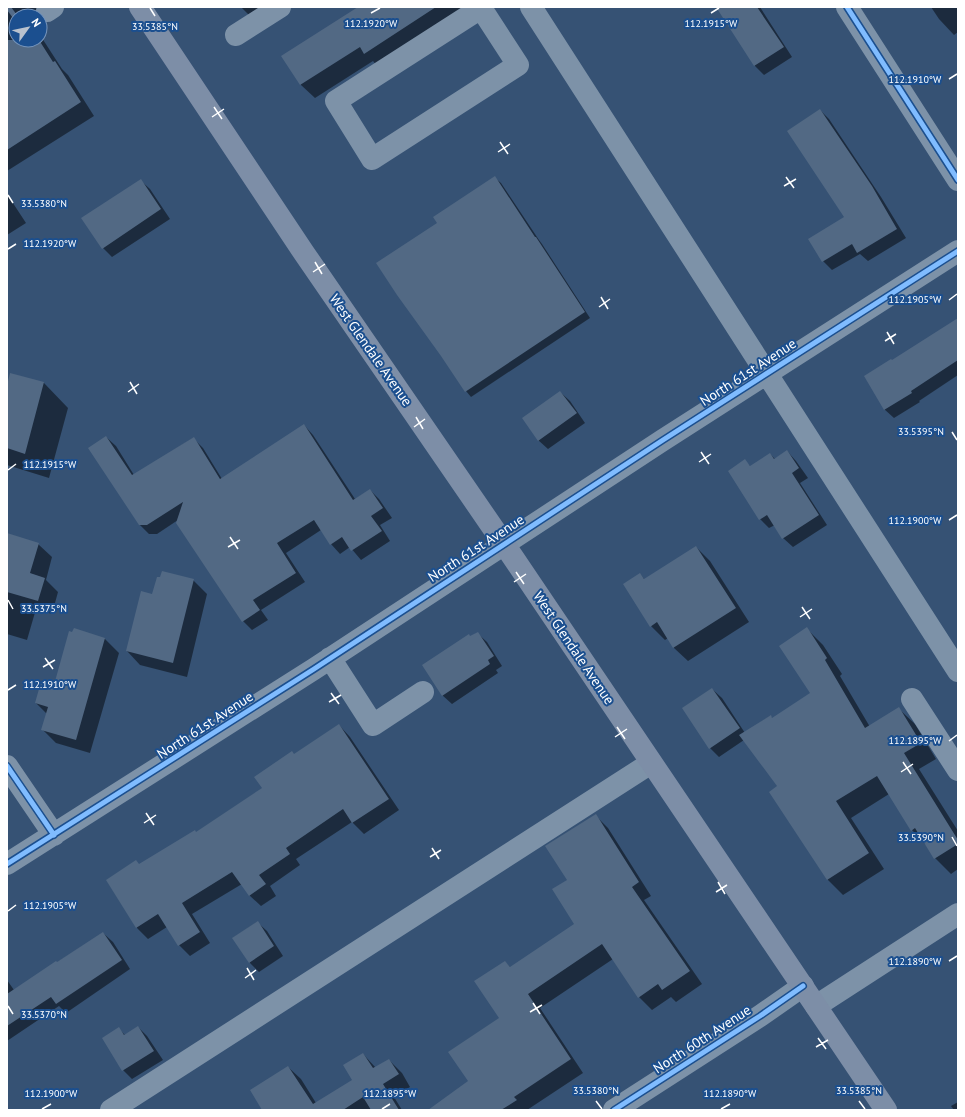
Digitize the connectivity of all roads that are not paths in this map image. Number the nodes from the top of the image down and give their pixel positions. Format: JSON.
{"nodes":[{"id":1,"x":140,"y":7,"type":"edge"},
{"id":2,"x":280,"y":7,"type":"edge"},
{"id":3,"x":531,"y":7,"type":"edge"},
{"id":4,"x":847,"y":7,"type":"edge"},
{"id":5,"x":481,"y":8,"type":"joint"},
{"id":6,"x":236,"y":35,"type":"dead end"},
{"id":7,"x":958,"y":180,"type":"edge"},
{"id":8,"x":958,"y":251,"type":"edge"},
{"id":9,"x":767,"y":374,"type":"junction"},
{"id":10,"x":504,"y":544,"type":"junction"},
{"id":11,"x":330,"y":658,"type":"junction"},
{"id":12,"x":958,"y":672,"type":"edge"},
{"id":13,"x":423,"y":692,"type":"dead end"},
{"id":14,"x":912,"y":699,"type":"dead end"},
{"id":15,"x":651,"y":763,"type":"junction"},
{"id":16,"x":7,"y":766,"type":"edge"},
{"id":17,"x":958,"y":770,"type":"edge"},
{"id":18,"x":54,"y":835,"type":"junction"},
{"id":19,"x":7,"y":864,"type":"edge"},
{"id":20,"x":958,"y":914,"type":"edge"},
{"id":21,"x":803,"y":986,"type":"junction"},
{"id":22,"x":816,"y":1006,"type":"junction"},
{"id":23,"x":111,"y":1110,"type":"edge"},
{"id":24,"x":614,"y":1110,"type":"edge"},
{"id":25,"x":886,"y":1110,"type":"edge"}],
"edges":[{"from":1,"to":10,"type":"main road","name":"West Glendale Avenue"},
{"from":2,"to":6,"type":"street"},
{"from":3,"to":9,"type":"street"},
{"from":4,"to":7,"type":"street"},
{"from":5,"to":5,"type":"street"},
{"from":8,"to":9,"type":"street","name":"North 61st Avenue"},
{"from":9,"to":10,"type":"street","name":"North 61st Avenue"},
{"from":9,"to":12,"type":"street"},
{"from":10,"to":11,"type":"street","name":"North 61st Avenue"},
{"from":10,"to":15,"type":"main road","name":"West Glendale Avenue"},
{"from":11,"to":13,"type":"street"},
{"from":11,"to":18,"type":"street","name":"North 61st Avenue"},
{"from":14,"to":17,"type":"street"},
{"from":15,"to":21,"type":"main road","name":"West Glendale Avenue"},
{"from":15,"to":23,"type":"street"},
{"from":16,"to":18,"type":"street"},
{"from":18,"to":19,"type":"street","name":"North 61st Avenue"},
{"from":20,"to":22,"type":"street"},
{"from":21,"to":22,"type":"main road","name":"West Glendale Avenue"},
{"from":21,"to":24,"type":"street","name":"North 60th Avenue"},
{"from":22,"to":25,"type":"main road","name":"West Glendale Avenue"}]}
